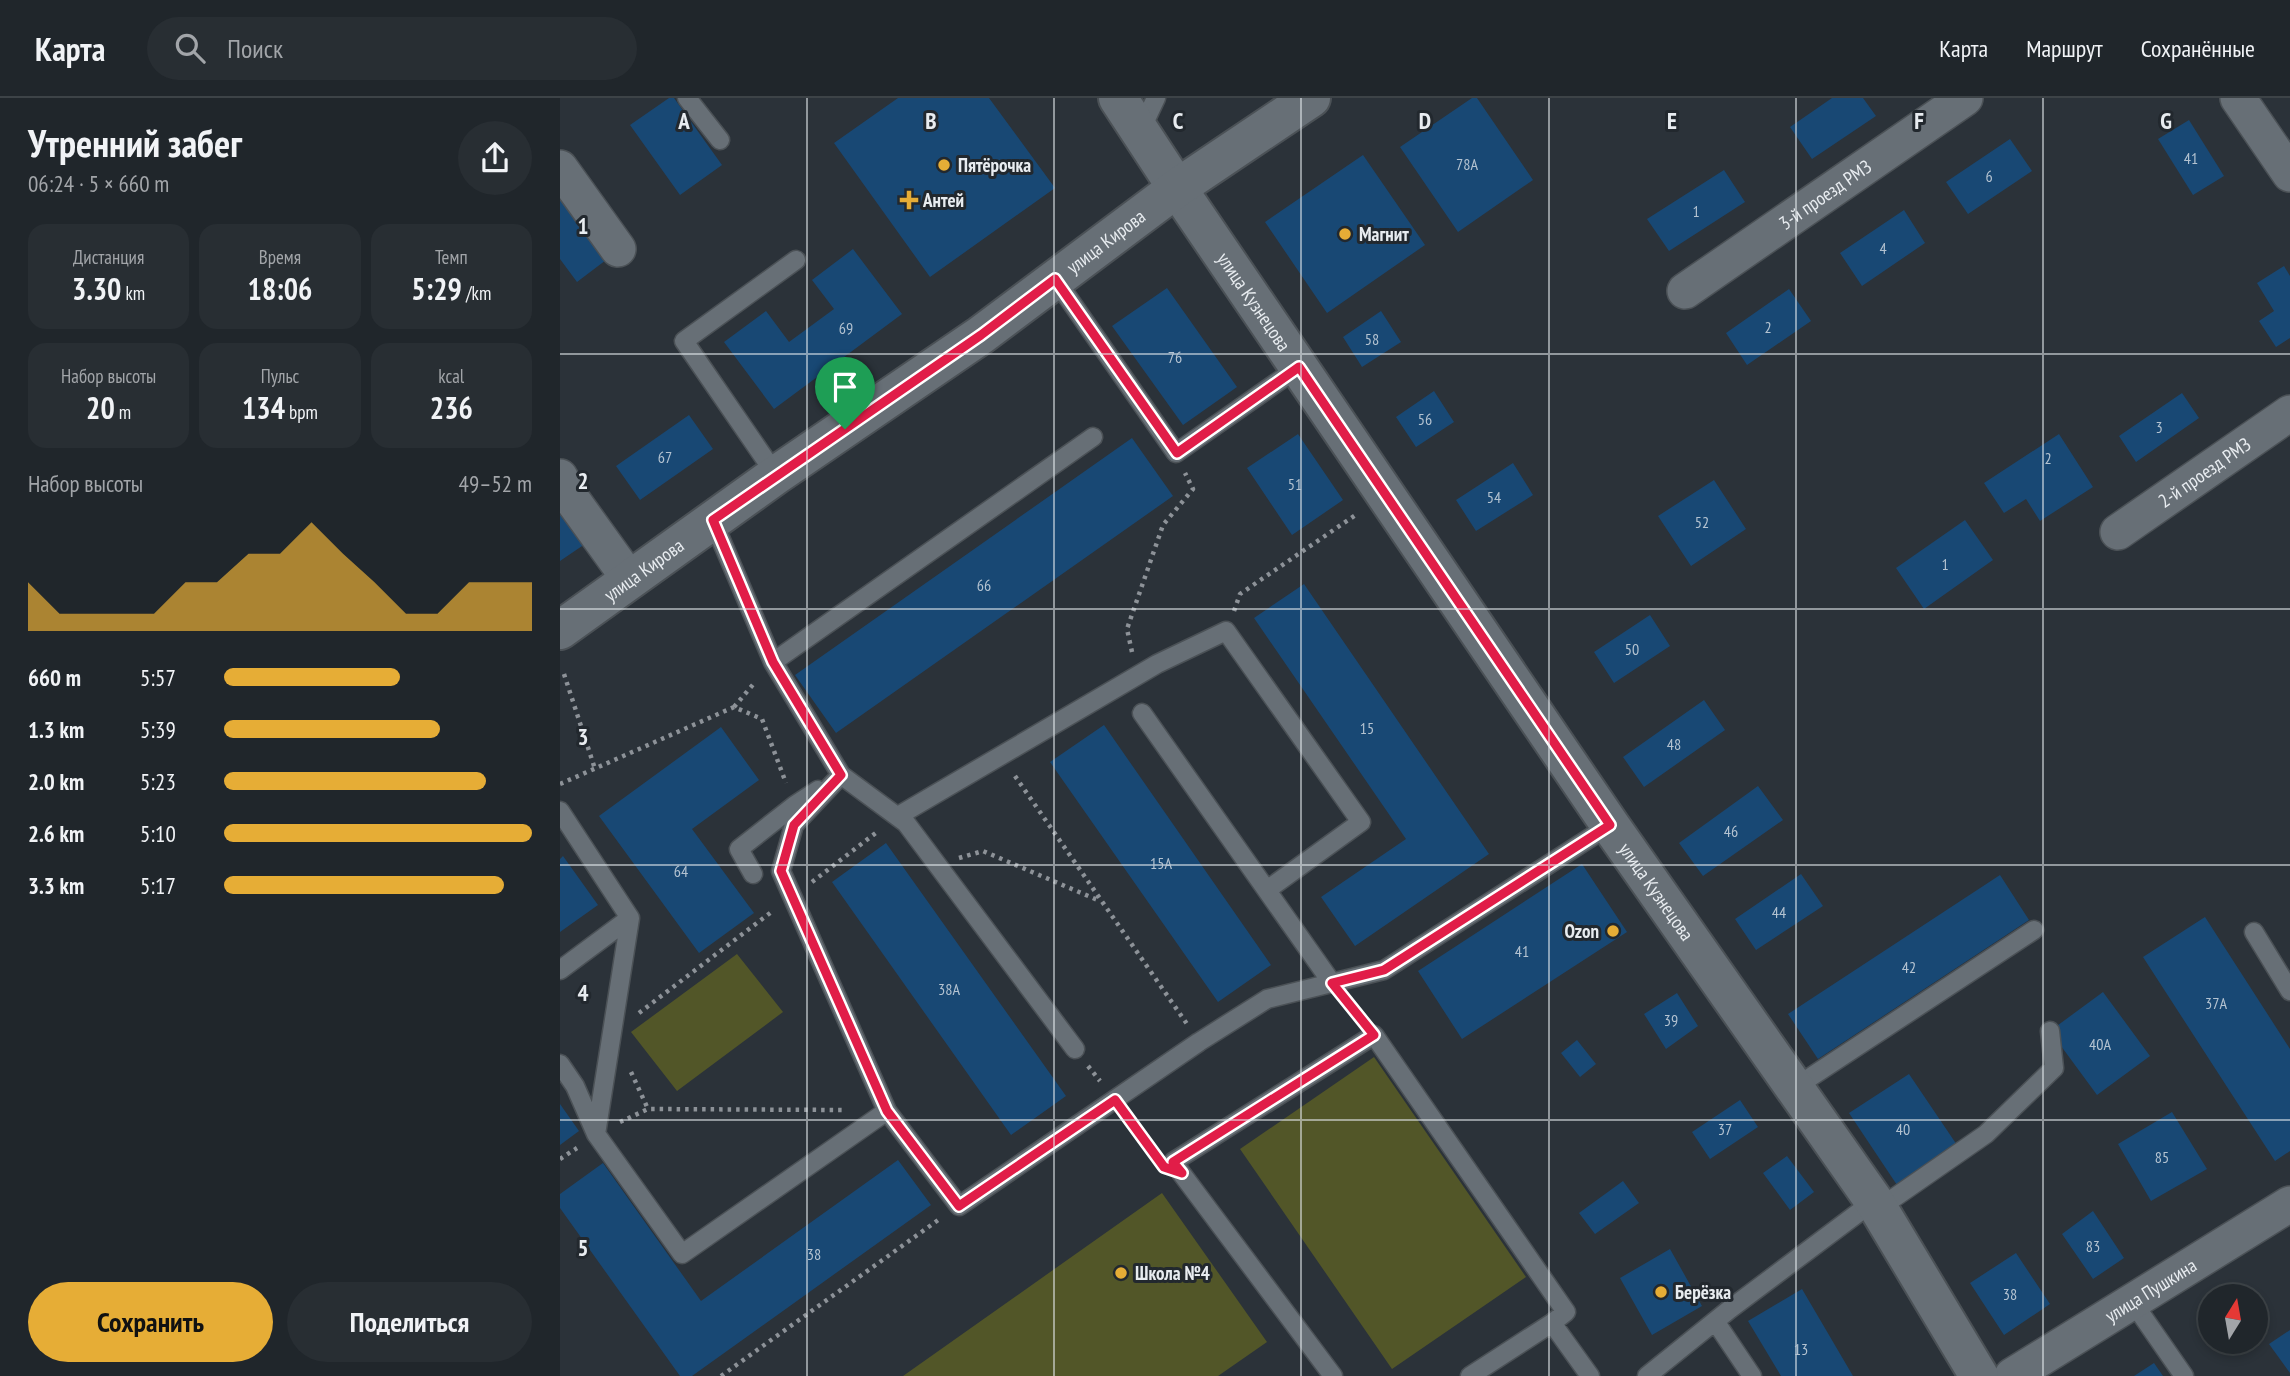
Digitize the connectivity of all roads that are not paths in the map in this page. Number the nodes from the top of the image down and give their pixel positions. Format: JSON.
{"nodes":[{"id":1,"x":687,"y":98,"type":"edge"},
{"id":2,"x":1118,"y":98,"type":"edge"},
{"id":3,"x":1156,"y":98,"type":"edge"},
{"id":4,"x":1311,"y":98,"type":"edge"},
{"id":5,"x":1965,"y":98,"type":"edge"},
{"id":6,"x":2238,"y":98,"type":"edge"},
{"id":7,"x":1140,"y":132,"type":"junction"},
{"id":8,"x":720,"y":140,"type":"dead end"},
{"id":9,"x":560,"y":168,"type":"edge"},
{"id":10,"x":2290,"y":174,"type":"edge"},
{"id":11,"x":1177,"y":188,"type":"junction"},
{"id":12,"x":618,"y":249,"type":"dead end"},
{"id":13,"x":796,"y":260,"type":"dead end"},
{"id":14,"x":1055,"y":279,"type":"junction"},
{"id":15,"x":1685,"y":291,"type":"dead end"},
{"id":16,"x":1299,"y":367,"type":"junction"},
{"id":17,"x":2290,"y":413,"type":"edge"},
{"id":18,"x":1093,"y":437,"type":"dead end"},
{"id":19,"x":776,"y":475,"type":"junction"},
{"id":20,"x":560,"y":477,"type":"edge"},
{"id":21,"x":713,"y":520,"type":"junction"},
{"id":22,"x":2118,"y":532,"type":"dead end"},
{"id":23,"x":630,"y":580,"type":"junction"},
{"id":24,"x":560,"y":630,"type":"edge"},
{"id":25,"x":773,"y":662,"type":"junction"},
{"id":26,"x":1142,"y":713,"type":"dead end"},
{"id":27,"x":841,"y":775,"type":"junction"},
{"id":28,"x":560,"y":811,"type":"edge"},
{"id":29,"x":898,"y":816,"type":"junction"},
{"id":30,"x":1610,"y":825,"type":"junction"},
{"id":31,"x":753,"y":874,"type":"dead end"},
{"id":32,"x":1267,"y":890,"type":"junction"},
{"id":33,"x":630,"y":918,"type":"junction"},
{"id":34,"x":2034,"y":930,"type":"dead end"},
{"id":35,"x":2254,"y":932,"type":"dead end"},
{"id":36,"x":560,"y":970,"type":"edge"},
{"id":37,"x":1332,"y":983,"type":"junction"},
{"id":38,"x":2290,"y":991,"type":"edge"},
{"id":39,"x":2050,"y":1031,"type":"dead end"},
{"id":40,"x":1074,"y":1049,"type":"road end"},
{"id":41,"x":560,"y":1064,"type":"edge"},
{"id":42,"x":1794,"y":1088,"type":"junction"},
{"id":43,"x":887,"y":1111,"type":"junction"},
{"id":44,"x":596,"y":1134,"type":"junction"},
{"id":45,"x":2290,"y":1204,"type":"edge"},
{"id":46,"x":1876,"y":1205,"type":"junction"},
{"id":47,"x":2132,"y":1301,"type":"junction"},
{"id":48,"x":1716,"y":1321,"type":"junction"},
{"id":49,"x":1552,"y":1323,"type":"junction"},
{"id":50,"x":1333,"y":1376,"type":"edge"},
{"id":51,"x":1470,"y":1376,"type":"edge"},
{"id":52,"x":1590,"y":1376,"type":"edge"},
{"id":53,"x":1647,"y":1376,"type":"edge"},
{"id":54,"x":1752,"y":1376,"type":"edge"},
{"id":55,"x":1979,"y":1376,"type":"edge"},
{"id":56,"x":2012,"y":1376,"type":"edge"},
{"id":57,"x":2184,"y":1376,"type":"edge"}],
"edges":[{"from":1,"to":8,"type":"lane"},
{"from":2,"to":7,"type":"main road","name":"улица Кузнецова"},
{"from":3,"to":7,"type":"lane"},
{"from":4,"to":11,"type":"main road","name":"улица Кирова"},
{"from":5,"to":15,"type":"street","name":"3-й проезд РМЗ"},
{"from":6,"to":10,"type":"street"},
{"from":7,"to":11,"type":"main road","name":"улица Кузнецова"},
{"from":9,"to":12,"type":"street"},
{"from":11,"to":14,"type":"main road","name":"улица Кирова"},
{"from":11,"to":16,"type":"main road","name":"улица Кузнецова"},
{"from":13,"to":19,"type":"lane"},
{"from":14,"to":16,"type":"lane"},
{"from":14,"to":19,"type":"main road","name":"улица Кирова"},
{"from":16,"to":30,"type":"main road","name":"улица Кузнецова"},
{"from":17,"to":22,"type":"street","name":"2-й проезд РМЗ"},
{"from":18,"to":25,"type":"lane"},
{"from":19,"to":21,"type":"main road","name":"улица Кирова"},
{"from":20,"to":23,"type":"street"},
{"from":21,"to":23,"type":"main road","name":"улица Кирова"},
{"from":21,"to":25,"type":"lane"},
{"from":23,"to":24,"type":"main road","name":"улица Кирова"},
{"from":25,"to":27,"type":"lane"},
{"from":26,"to":32,"type":"lane"},
{"from":27,"to":29,"type":"lane"},
{"from":27,"to":31,"type":"lane"},
{"from":27,"to":43,"type":"lane"},
{"from":28,"to":33,"type":"lane"},
{"from":29,"to":32,"type":"lane"},
{"from":29,"to":40,"type":"lane"},
{"from":30,"to":37,"type":"lane"},
{"from":30,"to":42,"type":"main road","name":"улица Кузнецова"},
{"from":32,"to":37,"type":"lane"},
{"from":33,"to":36,"type":"lane"},
{"from":33,"to":44,"type":"lane"},
{"from":34,"to":42,"type":"lane"},
{"from":35,"to":38,"type":"lane"},
{"from":37,"to":43,"type":"lane"},
{"from":39,"to":46,"type":"lane"},
{"from":41,"to":44,"type":"lane"},
{"from":42,"to":46,"type":"main road","name":"улица Кузнецова"},
{"from":43,"to":44,"type":"lane"},
{"from":45,"to":47,"type":"street","name":"улица Пушкина"},
{"from":46,"to":48,"type":"lane"},
{"from":46,"to":55,"type":"main road","name":"улица Кузнецова"},
{"from":47,"to":56,"type":"street","name":"улица Пушкина"},
{"from":47,"to":57,"type":"lane"},
{"from":48,"to":53,"type":"lane"},
{"from":48,"to":54,"type":"lane"},
{"from":49,"to":50,"type":"lane"},
{"from":49,"to":51,"type":"lane"},
{"from":49,"to":52,"type":"lane"}]}
